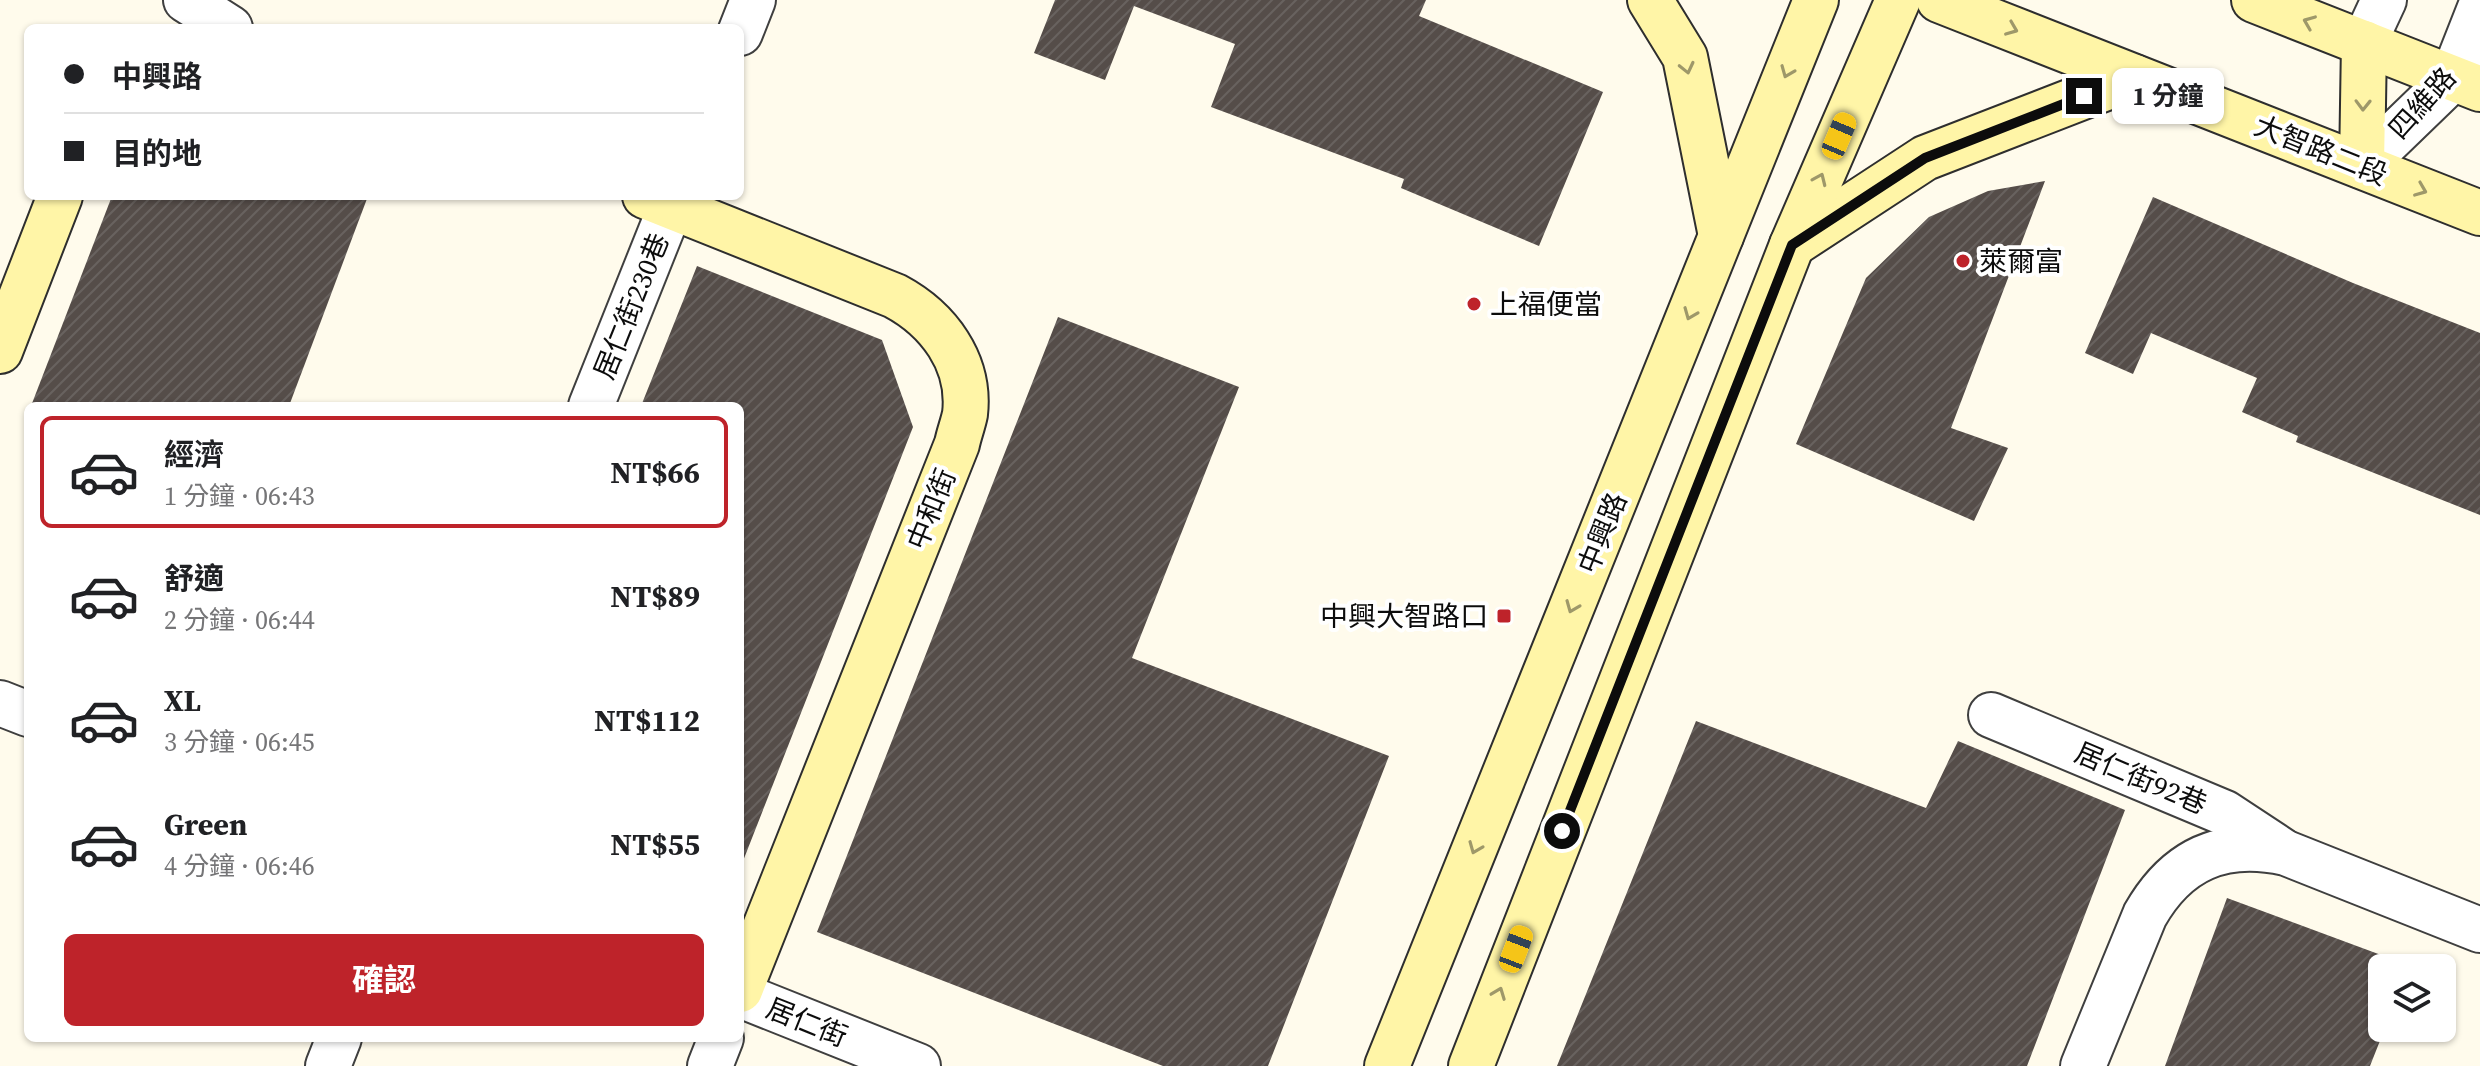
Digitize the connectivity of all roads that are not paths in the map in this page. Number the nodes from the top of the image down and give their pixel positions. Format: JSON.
{"nodes":[{"id":1,"x":186,"y":0,"type":"edge"},
{"id":2,"x":753,"y":0,"type":"edge"},
{"id":3,"x":1650,"y":0,"type":"edge"},
{"id":4,"x":1816,"y":0,"type":"edge"},
{"id":5,"x":1898,"y":0,"type":"edge"},
{"id":6,"x":1939,"y":0,"type":"edge"},
{"id":7,"x":2254,"y":0,"type":"edge"},
{"id":8,"x":2384,"y":0,"type":"edge"},
{"id":9,"x":2480,"y":8,"type":"edge"},
{"id":10,"x":224,"y":24,"type":"edge"},
{"id":11,"x":744,"y":24,"type":"edge"},
{"id":12,"x":2364,"y":43,"type":"junction"},
{"id":13,"x":2134,"y":77,"type":"junction"},
{"id":14,"x":2466,"y":84,"type":"edge"},
{"id":15,"x":2362,"y":166,"type":"junction"},
{"id":16,"x":58,"y":200,"type":"edge"},
{"id":17,"x":663,"y":200,"type":"edge"},
{"id":18,"x":665,"y":200,"type":"edge"},
{"id":19,"x":2480,"y":213,"type":"edge"},
{"id":20,"x":1721,"y":236,"type":"junction"},
{"id":21,"x":1792,"y":245,"type":"junction"},
{"id":22,"x":0,"y":351,"type":"edge"},
{"id":23,"x":592,"y":402,"type":"edge"},
{"id":24,"x":0,"y":703,"type":"edge"},
{"id":25,"x":24,"y":712,"type":"edge"},
{"id":26,"x":1991,"y":715,"type":"dead end"},
{"id":27,"x":2286,"y":853,"type":"junction"},
{"id":28,"x":2480,"y":930,"type":"edge"},
{"id":29,"x":744,"y":983,"type":"edge"},
{"id":30,"x":744,"y":995,"type":"edge"},
{"id":31,"x":337,"y":1042,"type":"edge"},
{"id":32,"x":719,"y":1042,"type":"edge"},
{"id":33,"x":328,"y":1066,"type":"edge"},
{"id":34,"x":710,"y":1066,"type":"edge"},
{"id":35,"x":918,"y":1066,"type":"edge"},
{"id":36,"x":1387,"y":1066,"type":"edge"},
{"id":37,"x":1471,"y":1066,"type":"edge"},
{"id":38,"x":2083,"y":1066,"type":"edge"}],
"edges":[{"from":1,"to":10,"type":"street"},
{"from":2,"to":11,"type":"street"},
{"from":3,"to":20,"type":"street","one_way":true},
{"from":4,"to":20,"type":"street","name":"中興路","one_way":true},
{"from":21,"to":5,"type":"street","one_way":true},
{"from":6,"to":13,"type":"street","name":"大智路二段","one_way":true},
{"from":12,"to":7,"type":"street","one_way":true},
{"from":8,"to":12,"type":"street","name":"四維路"},
{"from":9,"to":14,"type":"street","name":"四維路"},
{"from":12,"to":14,"type":"street"},
{"from":12,"to":15,"type":"street","name":"四維路","one_way":true},
{"from":13,"to":15,"type":"street","name":"大智路二段"},
{"from":13,"to":21,"type":"street"},
{"from":14,"to":15,"type":"street","name":"四維路"},
{"from":15,"to":19,"type":"street","name":"大智路二段","one_way":true},
{"from":16,"to":22,"type":"street"},
{"from":17,"to":23,"type":"street","name":"居仁街230巷"},
{"from":18,"to":29,"type":"street","name":"中和街"},
{"from":20,"to":36,"type":"street","name":"中興路","one_way":true},
{"from":37,"to":21,"type":"street","one_way":true},
{"from":24,"to":25,"type":"street"},
{"from":26,"to":27,"type":"street","name":"居仁街92巷"},
{"from":27,"to":28,"type":"street","name":"居仁街92巷"},
{"from":27,"to":38,"type":"street","name":"居仁街92巷"},
{"from":30,"to":35,"type":"street","name":"居仁街"},
{"from":31,"to":33,"type":"street"},
{"from":32,"to":34,"type":"street"}]}
